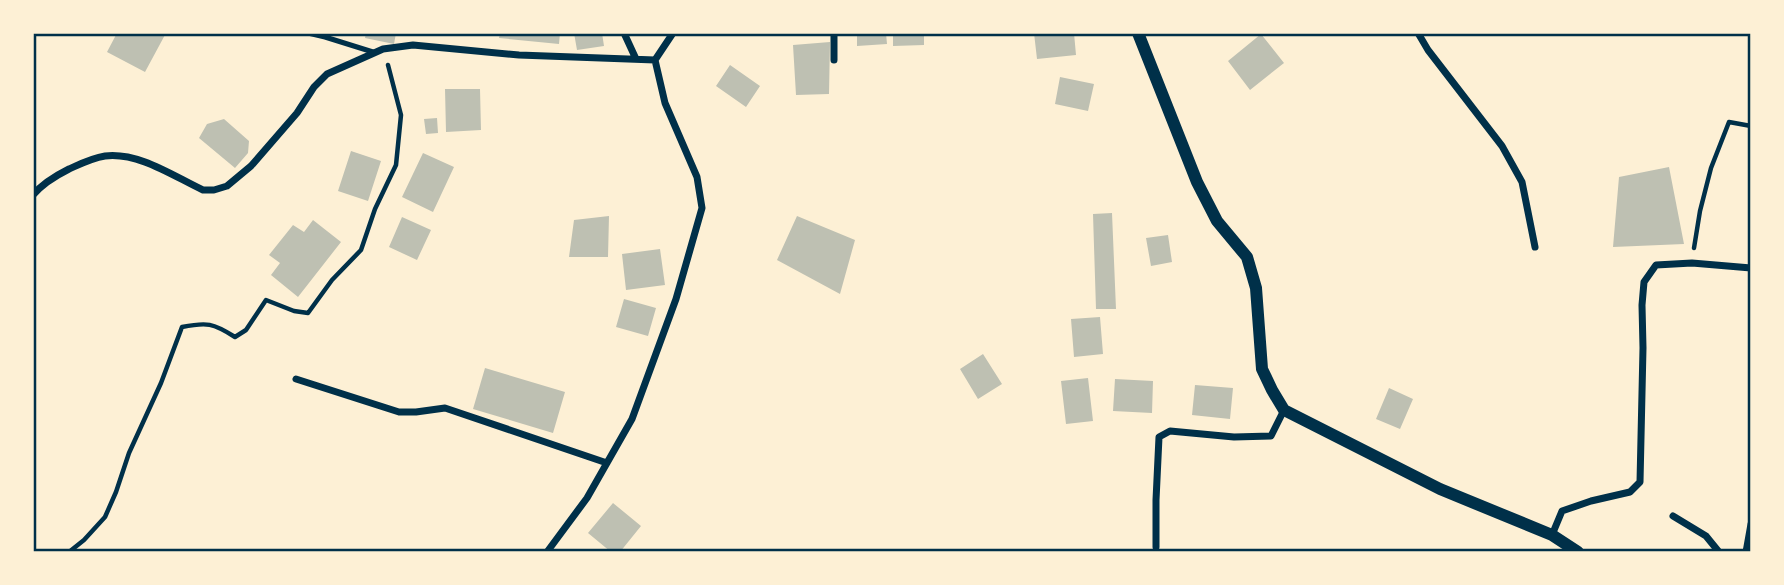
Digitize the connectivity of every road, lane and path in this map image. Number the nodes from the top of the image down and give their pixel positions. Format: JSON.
{"nodes":[{"id":1,"x":308,"y":33,"type":"edge"},
{"id":2,"x":624,"y":33,"type":"edge"},
{"id":3,"x":673,"y":33,"type":"edge"},
{"id":4,"x":834,"y":33,"type":"edge"},
{"id":5,"x":1138,"y":33,"type":"edge"},
{"id":6,"x":1418,"y":33,"type":"edge"},
{"id":7,"x":383,"y":49,"type":"junction"},
{"id":8,"x":373,"y":52,"type":"junction"},
{"id":9,"x":636,"y":59,"type":"junction"},
{"id":10,"x":655,"y":60,"type":"junction"},
{"id":11,"x":834,"y":60,"type":"dead end"},
{"id":12,"x":1751,"y":126,"type":"edge"},
{"id":13,"x":33,"y":195,"type":"edge"},
{"id":14,"x":1535,"y":247,"type":"dead end"},
{"id":15,"x":1692,"y":263,"type":"junction"},
{"id":16,"x":1751,"y":268,"type":"edge"},
{"id":17,"x":296,"y":379,"type":"dead end"},
{"id":18,"x":1284,"y":410,"type":"junction"},
{"id":19,"x":607,"y":463,"type":"junction"},
{"id":20,"x":1673,"y":516,"type":"dead end"},
{"id":21,"x":1751,"y":524,"type":"edge"},
{"id":22,"x":1552,"y":535,"type":"junction"},
{"id":23,"x":1156,"y":547,"type":"dead end"},
{"id":24,"x":69,"y":552,"type":"edge"},
{"id":25,"x":547,"y":552,"type":"edge"},
{"id":26,"x":1578,"y":552,"type":"edge"},
{"id":27,"x":1719,"y":552,"type":"edge"},
{"id":28,"x":1746,"y":552,"type":"edge"}],
"edges":[{"from":1,"to":8,"type":"lane"},
{"from":2,"to":9,"type":"street"},
{"from":3,"to":10,"type":"street"},
{"from":4,"to":11,"type":"street"},
{"from":5,"to":18,"type":"street"},
{"from":6,"to":14,"type":"street"},
{"from":7,"to":8,"type":"street"},
{"from":7,"to":9,"type":"street"},
{"from":7,"to":24,"type":"path"},
{"from":8,"to":13,"type":"street"},
{"from":9,"to":10,"type":"street"},
{"from":10,"to":19,"type":"street"},
{"from":12,"to":15,"type":"path"},
{"from":15,"to":16,"type":"street"},
{"from":15,"to":22,"type":"street"},
{"from":17,"to":19,"type":"street"},
{"from":18,"to":22,"type":"street"},
{"from":18,"to":23,"type":"street"},
{"from":19,"to":25,"type":"street"},
{"from":20,"to":27,"type":"street"},
{"from":21,"to":28,"type":"street"},
{"from":22,"to":26,"type":"street"}]}
